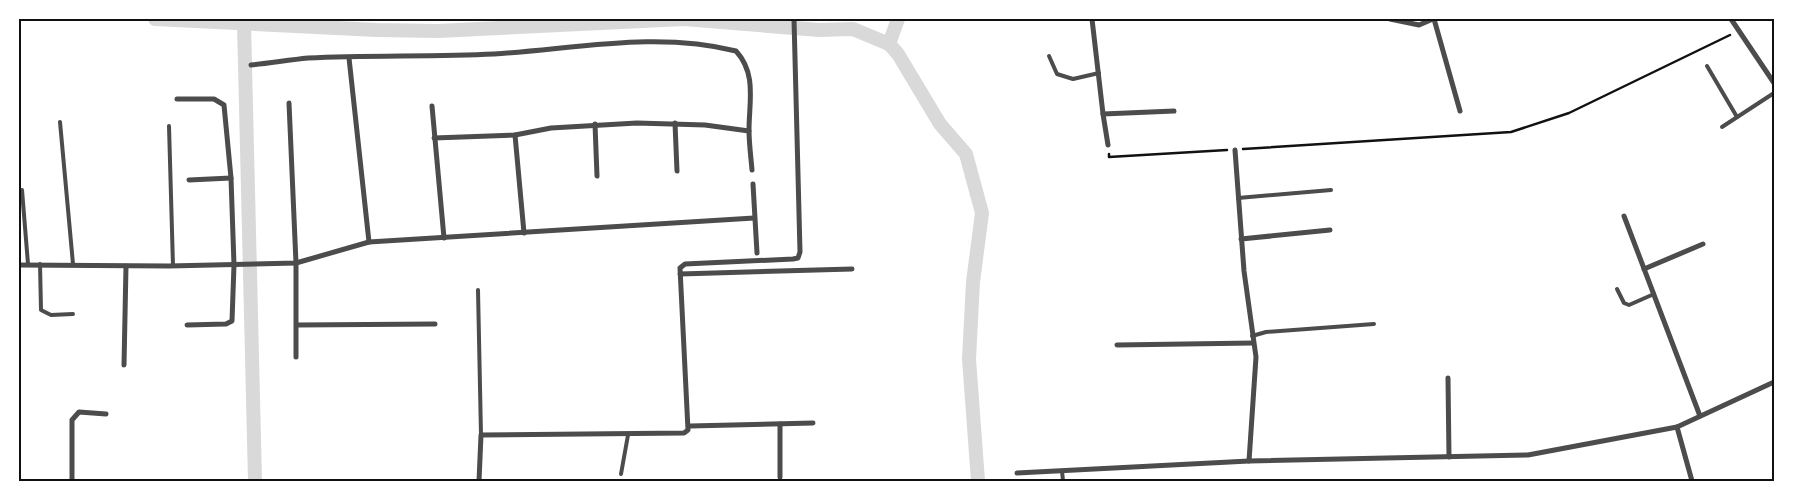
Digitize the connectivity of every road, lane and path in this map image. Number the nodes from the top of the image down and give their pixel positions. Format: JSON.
{"nodes":[{"id":1,"x":794,"y":19,"type":"edge"},
{"id":2,"x":1092,"y":19,"type":"edge"},
{"id":3,"x":1390,"y":19,"type":"edge"},
{"id":4,"x":1433,"y":19,"type":"edge"},
{"id":5,"x":1730,"y":19,"type":"edge"},
{"id":6,"x":1738,"y":30,"type":"junction"},
{"id":7,"x":1049,"y":56,"type":"dead end"},
{"id":8,"x":349,"y":58,"type":"junction"},
{"id":9,"x":252,"y":65,"type":"dead end"},
{"id":10,"x":1707,"y":66,"type":"dead end"},
{"id":11,"x":1099,"y":73,"type":"junction"},
{"id":12,"x":1774,"y":83,"type":"edge"},
{"id":13,"x":1774,"y":93,"type":"edge"},
{"id":14,"x":177,"y":99,"type":"dead end"},
{"id":15,"x":289,"y":103,"type":"dead end"},
{"id":16,"x":432,"y":106,"type":"dead end"},
{"id":17,"x":1174,"y":111,"type":"dead end"},
{"id":18,"x":1460,"y":111,"type":"dead end"},
{"id":19,"x":1103,"y":114,"type":"junction"},
{"id":20,"x":1737,"y":117,"type":"junction"},
{"id":21,"x":60,"y":122,"type":"dead end"},
{"id":22,"x":675,"y":123,"type":"junction"},
{"id":23,"x":595,"y":124,"type":"junction"},
{"id":24,"x":169,"y":126,"type":"dead end"},
{"id":25,"x":1722,"y":127,"type":"dead end"},
{"id":26,"x":749,"y":131,"type":"junction"},
{"id":27,"x":515,"y":135,"type":"junction"},
{"id":28,"x":434,"y":138,"type":"junction"},
{"id":29,"x":1108,"y":145,"type":"joint"},
{"id":30,"x":1235,"y":150,"type":"junction"},
{"id":31,"x":752,"y":170,"type":"dead end"},
{"id":32,"x":677,"y":171,"type":"dead end"},
{"id":33,"x":597,"y":176,"type":"dead end"},
{"id":34,"x":230,"y":178,"type":"junction"},
{"id":35,"x":189,"y":180,"type":"dead end"},
{"id":36,"x":754,"y":184,"type":"dead end"},
{"id":37,"x":22,"y":190,"type":"dead end"},
{"id":38,"x":1331,"y":190,"type":"dead end"},
{"id":39,"x":1238,"y":198,"type":"junction"},
{"id":40,"x":1624,"y":216,"type":"dead end"},
{"id":41,"x":754,"y":218,"type":"junction"},
{"id":42,"x":1330,"y":230,"type":"dead end"},
{"id":43,"x":524,"y":232,"type":"junction"},
{"id":44,"x":444,"y":238,"type":"junction"},
{"id":45,"x":1241,"y":239,"type":"junction"},
{"id":46,"x":369,"y":242,"type":"junction"},
{"id":47,"x":1703,"y":244,"type":"dead end"},
{"id":48,"x":757,"y":254,"type":"dead end"},
{"id":49,"x":296,"y":263,"type":"junction"},
{"id":50,"x":28,"y":264,"type":"junction"},
{"id":51,"x":40,"y":264,"type":"junction"},
{"id":52,"x":72,"y":264,"type":"junction"},
{"id":53,"x":19,"y":265,"type":"edge"},
{"id":54,"x":234,"y":265,"type":"junction"},
{"id":55,"x":126,"y":266,"type":"junction"},
{"id":56,"x":173,"y":266,"type":"junction"},
{"id":57,"x":852,"y":269,"type":"dead end"},
{"id":58,"x":1644,"y":269,"type":"junction"},
{"id":59,"x":680,"y":274,"type":"junction"},
{"id":60,"x":1617,"y":289,"type":"dead end"},
{"id":61,"x":478,"y":290,"type":"dead end"},
{"id":62,"x":1654,"y":294,"type":"junction"},
{"id":63,"x":73,"y":314,"type":"dead end"},
{"id":64,"x":435,"y":324,"type":"dead end"},
{"id":65,"x":1374,"y":324,"type":"dead end"},
{"id":66,"x":186,"y":325,"type":"dead end"},
{"id":67,"x":297,"y":325,"type":"junction"},
{"id":68,"x":1252,"y":337,"type":"junction"},
{"id":69,"x":1253,"y":343,"type":"junction"},
{"id":70,"x":1117,"y":345,"type":"dead end"},
{"id":71,"x":296,"y":357,"type":"dead end"},
{"id":72,"x":124,"y":365,"type":"dead end"},
{"id":73,"x":1448,"y":378,"type":"dead end"},
{"id":74,"x":1774,"y":382,"type":"edge"},
{"id":75,"x":106,"y":414,"type":"dead end"},
{"id":76,"x":1700,"y":416,"type":"junction"},
{"id":77,"x":813,"y":423,"type":"dead end"},
{"id":78,"x":780,"y":424,"type":"junction"},
{"id":79,"x":690,"y":426,"type":"junction"},
{"id":80,"x":1677,"y":427,"type":"junction"},
{"id":81,"x":481,"y":435,"type":"junction"},
{"id":82,"x":628,"y":435,"type":"junction"},
{"id":83,"x":1449,"y":457,"type":"junction"},
{"id":84,"x":1249,"y":461,"type":"junction"},
{"id":85,"x":1062,"y":471,"type":"junction"},
{"id":86,"x":1017,"y":473,"type":"dead end"},
{"id":87,"x":621,"y":474,"type":"dead end"},
{"id":88,"x":780,"y":477,"type":"dead end"},
{"id":89,"x":72,"y":481,"type":"edge"},
{"id":90,"x":479,"y":481,"type":"edge"},
{"id":91,"x":1063,"y":481,"type":"edge"},
{"id":92,"x":1692,"y":481,"type":"edge"}],
"edges":[{"from":1,"to":59,"type":"street"},
{"from":2,"to":11,"type":"street"},
{"from":3,"to":4,"type":"street"},
{"from":4,"to":18,"type":"street"},
{"from":5,"to":6,"type":"street"},
{"from":6,"to":12,"type":"street"},
{"from":6,"to":30,"type":"path"},
{"from":7,"to":11,"type":"lane"},
{"from":8,"to":9,"type":"street"},
{"from":8,"to":26,"type":"street"},
{"from":8,"to":46,"type":"street"},
{"from":10,"to":20,"type":"lane"},
{"from":11,"to":19,"type":"street"},
{"from":13,"to":20,"type":"lane"},
{"from":14,"to":34,"type":"street"},
{"from":15,"to":49,"type":"street"},
{"from":16,"to":28,"type":"street"},
{"from":17,"to":19,"type":"street"},
{"from":19,"to":29,"type":"street"},
{"from":20,"to":25,"type":"lane"},
{"from":21,"to":52,"type":"lane"},
{"from":22,"to":23,"type":"street"},
{"from":22,"to":26,"type":"street"},
{"from":22,"to":32,"type":"street"},
{"from":23,"to":27,"type":"street"},
{"from":23,"to":33,"type":"street"},
{"from":24,"to":56,"type":"lane"},
{"from":26,"to":31,"type":"street"},
{"from":27,"to":28,"type":"street"},
{"from":27,"to":43,"type":"street"},
{"from":28,"to":44,"type":"street"},
{"from":29,"to":30,"type":"path"},
{"from":30,"to":39,"type":"street"},
{"from":34,"to":35,"type":"street"},
{"from":34,"to":54,"type":"street"},
{"from":36,"to":41,"type":"street"},
{"from":37,"to":50,"type":"lane"},
{"from":38,"to":39,"type":"lane"},
{"from":39,"to":45,"type":"street"},
{"from":40,"to":58,"type":"street"},
{"from":41,"to":43,"type":"street"},
{"from":41,"to":48,"type":"street"},
{"from":42,"to":45,"type":"street"},
{"from":43,"to":44,"type":"street"},
{"from":44,"to":46,"type":"street"},
{"from":45,"to":68,"type":"street"},
{"from":46,"to":49,"type":"street"},
{"from":47,"to":58,"type":"street"},
{"from":49,"to":54,"type":"street"},
{"from":49,"to":67,"type":"street"},
{"from":50,"to":51,"type":"street"},
{"from":50,"to":53,"type":"street"},
{"from":51,"to":52,"type":"street"},
{"from":51,"to":63,"type":"lane"},
{"from":52,"to":55,"type":"street"},
{"from":54,"to":56,"type":"street"},
{"from":54,"to":66,"type":"street"},
{"from":55,"to":56,"type":"street"},
{"from":55,"to":72,"type":"street"},
{"from":57,"to":59,"type":"street"},
{"from":58,"to":62,"type":"street"},
{"from":59,"to":79,"type":"street"},
{"from":60,"to":62,"type":"lane"},
{"from":61,"to":81,"type":"lane"},
{"from":62,"to":76,"type":"street"},
{"from":64,"to":67,"type":"street"},
{"from":65,"to":68,"type":"lane"},
{"from":67,"to":71,"type":"street"},
{"from":68,"to":69,"type":"street"},
{"from":69,"to":70,"type":"street"},
{"from":69,"to":84,"type":"street"},
{"from":73,"to":83,"type":"street"},
{"from":74,"to":76,"type":"street"},
{"from":75,"to":89,"type":"street"},
{"from":76,"to":80,"type":"street"},
{"from":77,"to":78,"type":"street"},
{"from":78,"to":79,"type":"street"},
{"from":78,"to":88,"type":"street"},
{"from":79,"to":82,"type":"street"},
{"from":80,"to":83,"type":"street"},
{"from":80,"to":92,"type":"street"},
{"from":81,"to":82,"type":"street"},
{"from":81,"to":90,"type":"street"},
{"from":82,"to":87,"type":"lane"},
{"from":83,"to":84,"type":"street"},
{"from":84,"to":85,"type":"street"},
{"from":85,"to":86,"type":"street"},
{"from":85,"to":91,"type":"lane"}]}
